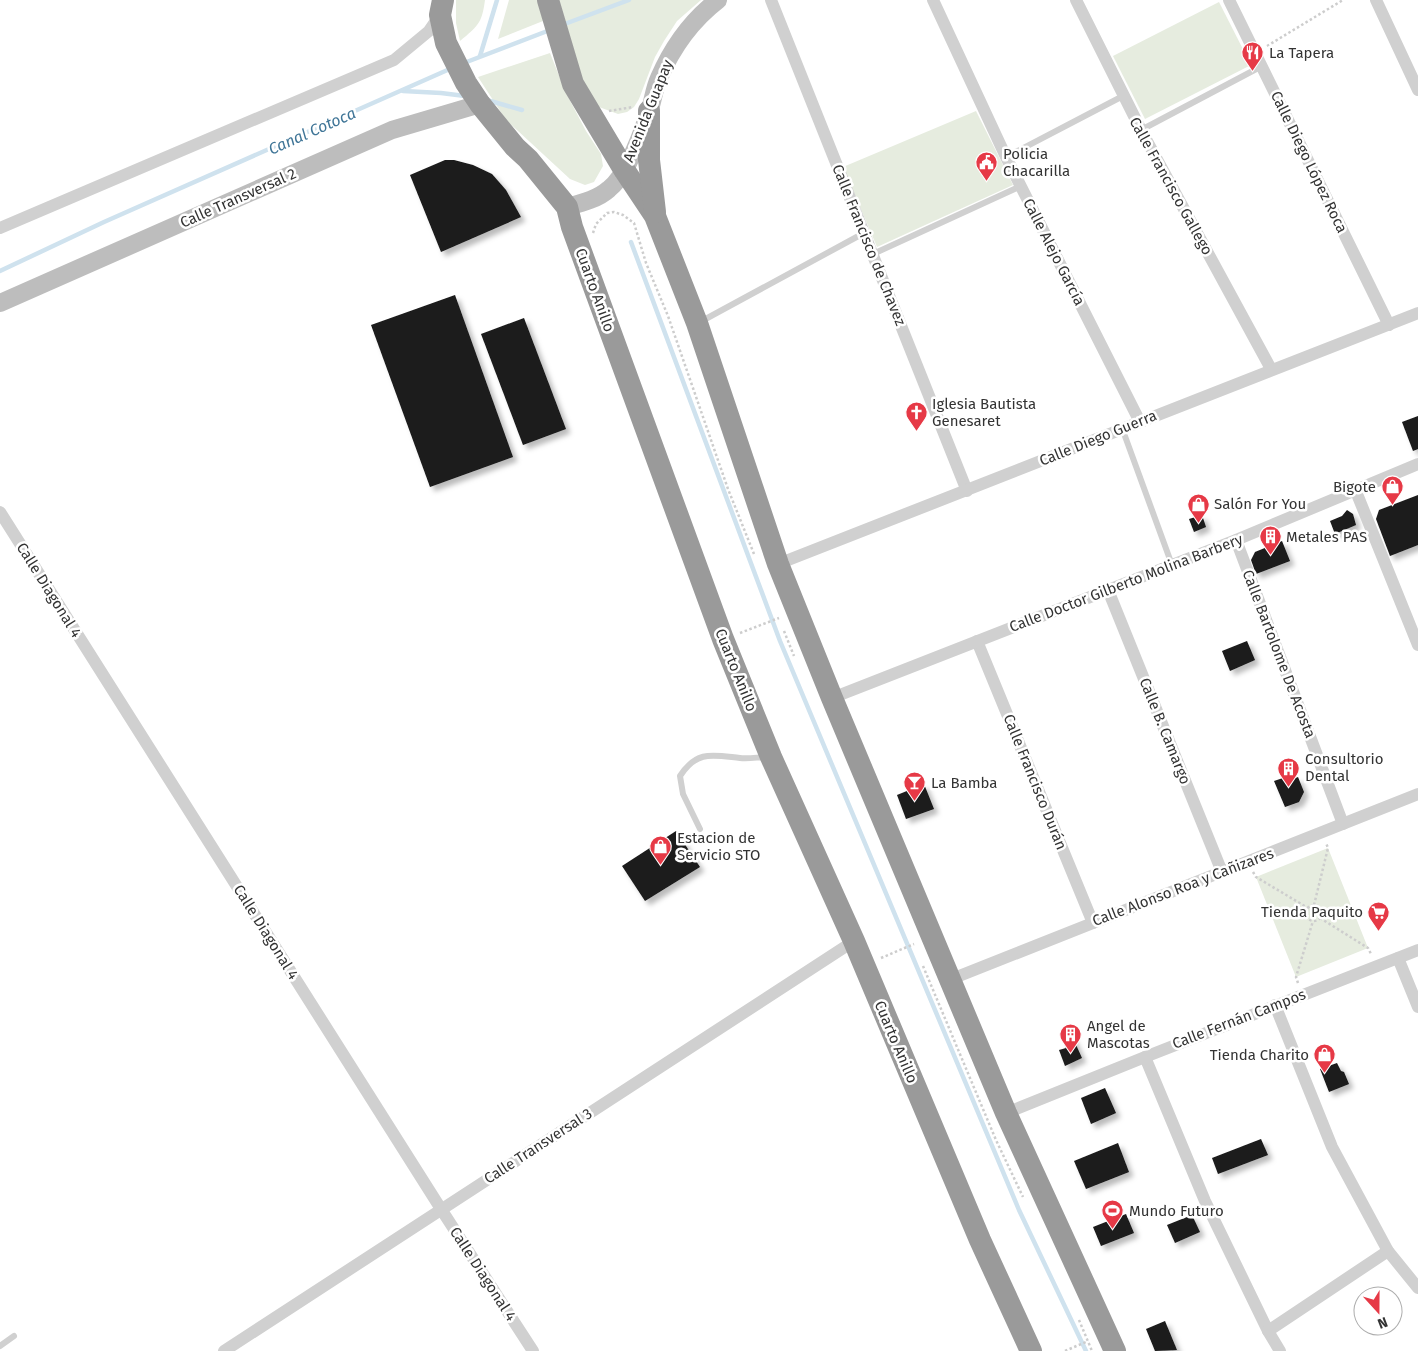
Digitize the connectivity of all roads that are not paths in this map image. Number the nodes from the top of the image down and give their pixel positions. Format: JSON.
{"nodes":[{"id":1,"x":718,"y":0,"type":"edge"},
{"id":2,"x":771,"y":0,"type":"edge"},
{"id":3,"x":933,"y":0,"type":"edge"},
{"id":4,"x":1076,"y":0,"type":"edge"},
{"id":5,"x":1229,"y":0,"type":"edge"},
{"id":6,"x":1376,"y":0,"type":"edge"},
{"id":7,"x":441,"y":7,"type":"edge"},
{"id":8,"x":550,"y":8,"type":"edge"},
{"id":9,"x":1262,"y":66,"type":"junction"},
{"id":10,"x":1418,"y":90,"type":"edge"},
{"id":11,"x":1123,"y":96,"type":"junction"},
{"id":12,"x":480,"y":104,"type":"junction"},
{"id":13,"x":650,"y":111,"type":"junction"},
{"id":14,"x":1141,"y":130,"type":"junction"},
{"id":15,"x":1006,"y":157,"type":"junction"},
{"id":16,"x":624,"y":171,"type":"junction"},
{"id":17,"x":1021,"y":186,"type":"junction"},
{"id":18,"x":567,"y":207,"type":"junction"},
{"id":19,"x":655,"y":216,"type":"junction"},
{"id":20,"x":0,"y":228,"type":"edge"},
{"id":21,"x":864,"y":233,"type":"junction"},
{"id":22,"x":873,"y":254,"type":"junction"},
{"id":23,"x":0,"y":303,"type":"edge"},
{"id":24,"x":1418,"y":313,"type":"edge"},
{"id":25,"x":697,"y":323,"type":"junction"},
{"id":26,"x":1388,"y":325,"type":"junction"},
{"id":27,"x":1271,"y":369,"type":"junction"},
{"id":28,"x":1140,"y":422,"type":"junction"},
{"id":29,"x":1122,"y":428,"type":"junction"},
{"id":30,"x":1418,"y":464,"type":"edge"},
{"id":31,"x":1354,"y":489,"type":"junction"},
{"id":32,"x":967,"y":491,"type":"junction"},
{"id":33,"x":0,"y":512,"type":"edge"},
{"id":34,"x":1236,"y":540,"type":"junction"},
{"id":35,"x":778,"y":564,"type":"junction"},
{"id":36,"x":1172,"y":565,"type":"junction"},
{"id":37,"x":1108,"y":590,"type":"junction"},
{"id":38,"x":977,"y":641,"type":"junction"},
{"id":39,"x":1418,"y":645,"type":"edge"},
{"id":40,"x":832,"y":698,"type":"junction"},
{"id":41,"x":772,"y":757,"type":"junction"},
{"id":42,"x":1418,"y":794,"type":"edge"},
{"id":43,"x":1343,"y":824,"type":"junction"},
{"id":44,"x":700,"y":829,"type":"dead end"},
{"id":45,"x":1222,"y":872,"type":"junction"},
{"id":46,"x":1093,"y":922,"type":"junction"},
{"id":47,"x":854,"y":941,"type":"junction"},
{"id":48,"x":1418,"y":950,"type":"edge"},
{"id":49,"x":1398,"y":958,"type":"junction"},
{"id":50,"x":949,"y":980,"type":"junction"},
{"id":51,"x":1275,"y":1005,"type":"junction"},
{"id":52,"x":1418,"y":1006,"type":"edge"},
{"id":53,"x":1144,"y":1057,"type":"junction"},
{"id":54,"x":1006,"y":1113,"type":"junction"},
{"id":55,"x":441,"y":1209,"type":"junction"},
{"id":56,"x":1388,"y":1251,"type":"junction"},
{"id":57,"x":1418,"y":1288,"type":"edge"},
{"id":58,"x":1268,"y":1331,"type":"junction"},
{"id":59,"x":14,"y":1336,"type":"dead end"},
{"id":60,"x":0,"y":1346,"type":"edge"},
{"id":61,"x":1275,"y":1349,"type":"edge"},
{"id":62,"x":224,"y":1351,"type":"edge"},
{"id":63,"x":533,"y":1351,"type":"edge"},
{"id":64,"x":1031,"y":1351,"type":"edge"},
{"id":65,"x":1115,"y":1351,"type":"edge"}],
"edges":[{"from":1,"to":13,"type":"street","name":"Avenida Guapay"},
{"from":2,"to":21,"type":"street","name":"Calle Francisco de Chavez"},
{"from":3,"to":15,"type":"street","name":"Calle Alejo García"},
{"from":4,"to":11,"type":"street","name":"Calle Francisco Gallego"},
{"from":5,"to":9,"type":"street","name":"Calle Diego López Roca"},
{"from":6,"to":10,"type":"street"},
{"from":7,"to":12,"type":"highway","name":"Cuarto Anillo"},
{"from":7,"to":20,"type":"street"},
{"from":8,"to":16,"type":"highway"},
{"from":9,"to":14,"type":"lane"},
{"from":9,"to":26,"type":"street","name":"Calle Diego López Roca"},
{"from":11,"to":14,"type":"street","name":"Calle Francisco Gallego"},
{"from":11,"to":15,"type":"lane"},
{"from":12,"to":18,"type":"highway","name":"Cuarto Anillo"},
{"from":12,"to":23,"type":"street","name":"Calle Transversal 2"},
{"from":13,"to":16,"type":"street","name":"Avenida Guapay"},
{"from":13,"to":19,"type":"highway"},
{"from":14,"to":27,"type":"street","name":"Calle Francisco Gallego"},
{"from":15,"to":17,"type":"street","name":"Calle Alejo García"},
{"from":16,"to":18,"type":"street","name":"Avenida Guapay"},
{"from":16,"to":19,"type":"highway"},
{"from":17,"to":22,"type":"lane"},
{"from":17,"to":28,"type":"street","name":"Calle Alejo García"},
{"from":18,"to":41,"type":"highway","name":"Cuarto Anillo"},
{"from":19,"to":25,"type":"highway"},
{"from":21,"to":22,"type":"street","name":"Calle Francisco de Chavez"},
{"from":21,"to":25,"type":"lane"},
{"from":22,"to":32,"type":"street","name":"Calle Francisco de Chavez"},
{"from":24,"to":26,"type":"street","name":"Calle Diego Guerra"},
{"from":25,"to":35,"type":"highway"},
{"from":26,"to":27,"type":"street","name":"Calle Diego Guerra"},
{"from":27,"to":28,"type":"street","name":"Calle Diego Guerra"},
{"from":28,"to":29,"type":"street","name":"Calle Diego Guerra"},
{"from":29,"to":32,"type":"street","name":"Calle Diego Guerra"},
{"from":29,"to":36,"type":"lane"},
{"from":30,"to":31,"type":"street","name":"Calle Doctor Gilberto Molina Barbery"},
{"from":31,"to":34,"type":"street","name":"Calle Doctor Gilberto Molina Barbery"},
{"from":31,"to":39,"type":"street"},
{"from":32,"to":35,"type":"street","name":"Calle Diego Guerra"},
{"from":33,"to":55,"type":"street","name":"Calle Diagonal 4"},
{"from":34,"to":36,"type":"street","name":"Calle Doctor Gilberto Molina Barbery"},
{"from":34,"to":43,"type":"street","name":"Calle Bartolome De Acosta"},
{"from":35,"to":40,"type":"highway"},
{"from":36,"to":37,"type":"street","name":"Calle Doctor Gilberto Molina Barbery"},
{"from":37,"to":38,"type":"street","name":"Calle Doctor Gilberto Molina Barbery"},
{"from":37,"to":45,"type":"street","name":"Calle B. Camargo"},
{"from":38,"to":40,"type":"street","name":"Calle Doctor Gilberto Molina Barbery"},
{"from":38,"to":46,"type":"street","name":"Calle Francisco Durán"},
{"from":40,"to":50,"type":"highway"},
{"from":41,"to":44,"type":"lane"},
{"from":41,"to":47,"type":"highway","name":"Cuarto Anillo"},
{"from":42,"to":43,"type":"street","name":"Calle Alonso Roa y Cañizares"},
{"from":43,"to":45,"type":"street","name":"Calle Alonso Roa y Cañizares"},
{"from":45,"to":46,"type":"street","name":"Calle Alonso Roa y Cañizares"},
{"from":46,"to":50,"type":"street","name":"Calle Alonso Roa y Cañizares"},
{"from":47,"to":55,"type":"street","name":"Calle Transversal 3"},
{"from":47,"to":64,"type":"highway","name":"Cuarto Anillo"},
{"from":48,"to":49,"type":"street","name":"Calle Fernán Campos"},
{"from":49,"to":51,"type":"street","name":"Calle Fernán Campos"},
{"from":49,"to":52,"type":"street"},
{"from":50,"to":54,"type":"highway"},
{"from":51,"to":53,"type":"street","name":"Calle Fernán Campos"},
{"from":51,"to":56,"type":"street"},
{"from":53,"to":54,"type":"street","name":"Calle Fernán Campos"},
{"from":53,"to":58,"type":"street"},
{"from":54,"to":65,"type":"highway"},
{"from":55,"to":62,"type":"street","name":"Calle Transversal 3"},
{"from":55,"to":63,"type":"street","name":"Calle Diagonal 4"},
{"from":56,"to":57,"type":"street"},
{"from":56,"to":58,"type":"street"},
{"from":58,"to":61,"type":"street"},
{"from":59,"to":60,"type":"lane"}]}
